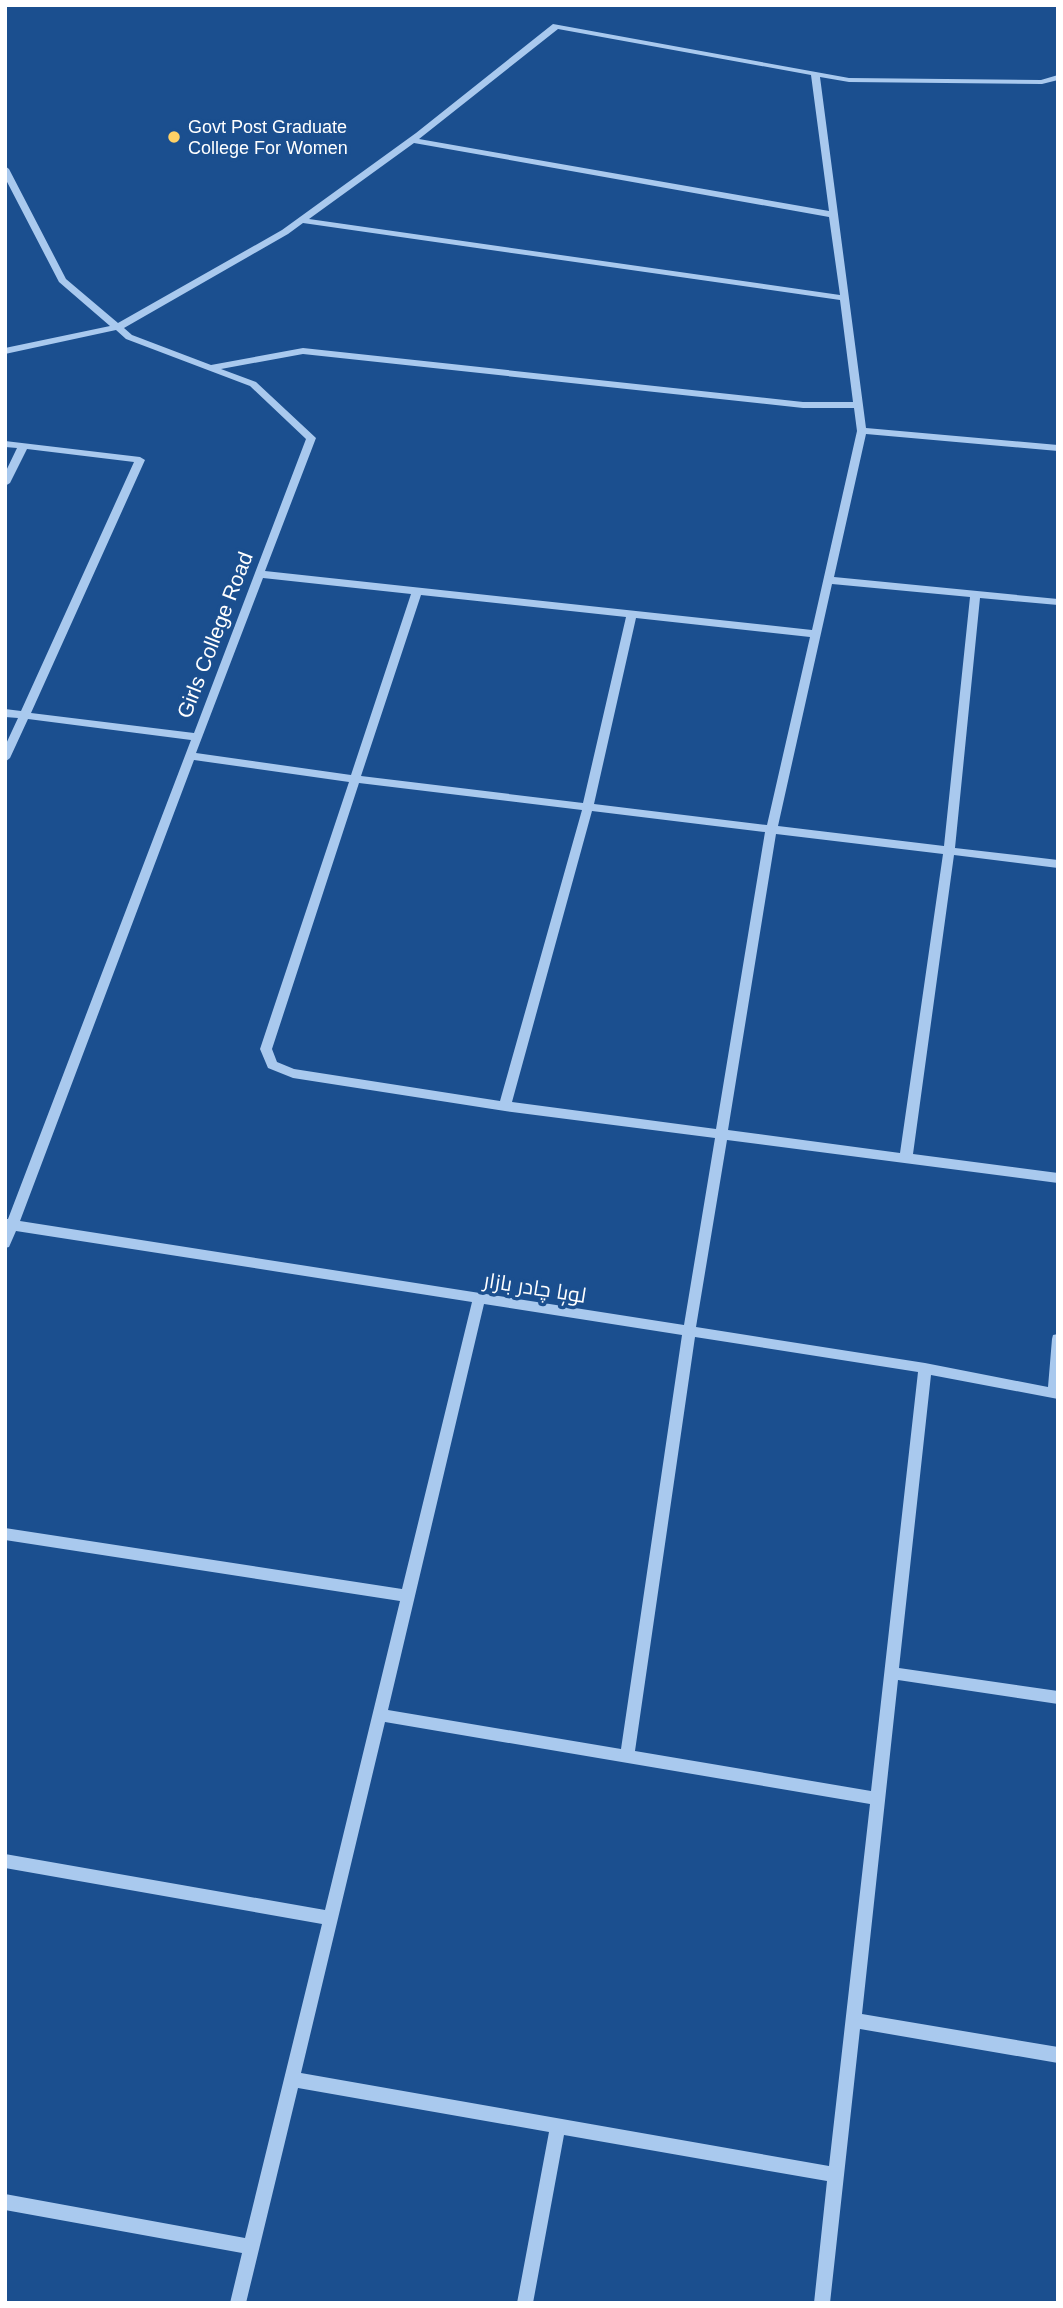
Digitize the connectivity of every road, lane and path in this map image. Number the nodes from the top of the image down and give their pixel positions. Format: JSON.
{"nodes":[{"id":1,"x":815,"y":74,"type":"junction"},
{"id":2,"x":1058,"y":77,"type":"edge"},
{"id":3,"x":412,"y":140,"type":"junction"},
{"id":4,"x":5,"y":169,"type":"edge"},
{"id":5,"x":834,"y":215,"type":"junction"},
{"id":6,"x":301,"y":220,"type":"junction"},
{"id":7,"x":845,"y":298,"type":"junction"},
{"id":8,"x":118,"y":327,"type":"junction"},
{"id":9,"x":5,"y":351,"type":"edge"},
{"id":10,"x":209,"y":368,"type":"junction"},
{"id":11,"x":859,"y":405,"type":"junction"},
{"id":12,"x":862,"y":431,"type":"junction"},
{"id":13,"x":5,"y":444,"type":"edge"},
{"id":14,"x":23,"y":447,"type":"junction"},
{"id":15,"x":1058,"y":448,"type":"edge"},
{"id":16,"x":5,"y":482,"type":"edge"},
{"id":17,"x":259,"y":574,"type":"junction"},
{"id":18,"x":828,"y":580,"type":"junction"},
{"id":19,"x":417,"y":591,"type":"junction"},
{"id":20,"x":975,"y":594,"type":"junction"},
{"id":21,"x":1058,"y":602,"type":"edge"},
{"id":22,"x":632,"y":615,"type":"junction"},
{"id":23,"x":816,"y":634,"type":"junction"},
{"id":24,"x":5,"y":713,"type":"edge"},
{"id":25,"x":24,"y":716,"type":"junction"},
{"id":26,"x":197,"y":737,"type":"junction"},
{"id":27,"x":189,"y":756,"type":"junction"},
{"id":28,"x":5,"y":758,"type":"edge"},
{"id":29,"x":355,"y":779,"type":"junction"},
{"id":30,"x":588,"y":807,"type":"junction"},
{"id":31,"x":771,"y":831,"type":"junction"},
{"id":32,"x":949,"y":852,"type":"junction"},
{"id":33,"x":1058,"y":864,"type":"edge"},
{"id":34,"x":505,"y":1106,"type":"junction"},
{"id":35,"x":722,"y":1133,"type":"junction"},
{"id":36,"x":906,"y":1157,"type":"junction"},
{"id":37,"x":1058,"y":1178,"type":"edge"},
{"id":38,"x":8,"y":1225,"type":"edge"},
{"id":39,"x":5,"y":1243,"type":"edge"},
{"id":40,"x":479,"y":1299,"type":"junction"},
{"id":41,"x":689,"y":1332,"type":"junction"},
{"id":42,"x":1058,"y":1339,"type":"edge"},
{"id":43,"x":925,"y":1368,"type":"junction"},
{"id":44,"x":1056,"y":1394,"type":"edge"},
{"id":45,"x":5,"y":1534,"type":"edge"},
{"id":46,"x":407,"y":1596,"type":"junction"},
{"id":47,"x":892,"y":1673,"type":"junction"},
{"id":48,"x":1058,"y":1698,"type":"edge"},
{"id":49,"x":379,"y":1715,"type":"junction"},
{"id":50,"x":628,"y":1757,"type":"junction"},
{"id":51,"x":878,"y":1799,"type":"junction"},
{"id":52,"x":5,"y":1861,"type":"edge"},
{"id":53,"x":331,"y":1917,"type":"junction"},
{"id":54,"x":854,"y":2020,"type":"junction"},
{"id":55,"x":1058,"y":2054,"type":"edge"},
{"id":56,"x":292,"y":2079,"type":"junction"},
{"id":57,"x":558,"y":2126,"type":"junction"},
{"id":58,"x":837,"y":2175,"type":"junction"},
{"id":59,"x":5,"y":2202,"type":"edge"},
{"id":60,"x":251,"y":2247,"type":"junction"},
{"id":61,"x":238,"y":2303,"type":"edge"},
{"id":62,"x":526,"y":2303,"type":"edge"},
{"id":63,"x":822,"y":2303,"type":"edge"}],
"edges":[{"from":1,"to":2,"type":"street"},
{"from":1,"to":3,"type":"street"},
{"from":1,"to":5,"type":"street"},
{"from":3,"to":5,"type":"street"},
{"from":3,"to":6,"type":"street"},
{"from":4,"to":8,"type":"street","name":"Girls College Road"},
{"from":5,"to":7,"type":"street"},
{"from":6,"to":7,"type":"street"},
{"from":6,"to":8,"type":"street"},
{"from":7,"to":11,"type":"street"},
{"from":8,"to":9,"type":"street"},
{"from":8,"to":10,"type":"street","name":"Girls College Road"},
{"from":10,"to":11,"type":"street"},
{"from":10,"to":17,"type":"street","name":"Girls College Road"},
{"from":11,"to":12,"type":"street"},
{"from":12,"to":15,"type":"street"},
{"from":12,"to":18,"type":"street"},
{"from":13,"to":14,"type":"street"},
{"from":14,"to":16,"type":"street"},
{"from":14,"to":25,"type":"street"},
{"from":17,"to":19,"type":"street"},
{"from":17,"to":26,"type":"street","name":"Girls College Road"},
{"from":18,"to":20,"type":"street"},
{"from":18,"to":23,"type":"street"},
{"from":19,"to":22,"type":"street"},
{"from":19,"to":29,"type":"street"},
{"from":20,"to":21,"type":"street"},
{"from":20,"to":32,"type":"street"},
{"from":22,"to":23,"type":"street"},
{"from":22,"to":30,"type":"street"},
{"from":23,"to":31,"type":"street"},
{"from":24,"to":25,"type":"street"},
{"from":25,"to":26,"type":"street"},
{"from":25,"to":28,"type":"street"},
{"from":26,"to":27,"type":"street","name":"Girls College Road"},
{"from":27,"to":29,"type":"street"},
{"from":27,"to":38,"type":"street","name":"Girls College Road"},
{"from":29,"to":30,"type":"street"},
{"from":29,"to":34,"type":"street"},
{"from":30,"to":31,"type":"street"},
{"from":30,"to":34,"type":"street"},
{"from":31,"to":32,"type":"street"},
{"from":31,"to":35,"type":"street"},
{"from":32,"to":33,"type":"street"},
{"from":32,"to":36,"type":"street"},
{"from":34,"to":35,"type":"street"},
{"from":35,"to":36,"type":"street"},
{"from":35,"to":41,"type":"street"},
{"from":36,"to":37,"type":"street"},
{"from":38,"to":39,"type":"street","name":"Girls College Road"},
{"from":38,"to":40,"type":"street","name":"لوہا چادر بازار"},
{"from":40,"to":41,"type":"street","name":"لوہا چادر بازار"},
{"from":40,"to":46,"type":"street"},
{"from":41,"to":43,"type":"street","name":"لوہا چادر بازار"},
{"from":41,"to":50,"type":"street"},
{"from":42,"to":44,"type":"street"},
{"from":43,"to":44,"type":"street","name":"لوہا چادر بازار"},
{"from":43,"to":47,"type":"street"},
{"from":45,"to":46,"type":"street"},
{"from":46,"to":49,"type":"street"},
{"from":47,"to":48,"type":"street"},
{"from":47,"to":51,"type":"street"},
{"from":49,"to":50,"type":"street"},
{"from":49,"to":53,"type":"street"},
{"from":50,"to":51,"type":"street"},
{"from":51,"to":54,"type":"street"},
{"from":52,"to":53,"type":"street"},
{"from":53,"to":56,"type":"street"},
{"from":54,"to":55,"type":"street"},
{"from":54,"to":58,"type":"street"},
{"from":56,"to":57,"type":"street"},
{"from":56,"to":60,"type":"street"},
{"from":57,"to":58,"type":"street"},
{"from":57,"to":62,"type":"street"},
{"from":58,"to":63,"type":"street"},
{"from":59,"to":60,"type":"street"},
{"from":60,"to":61,"type":"street"}]}
